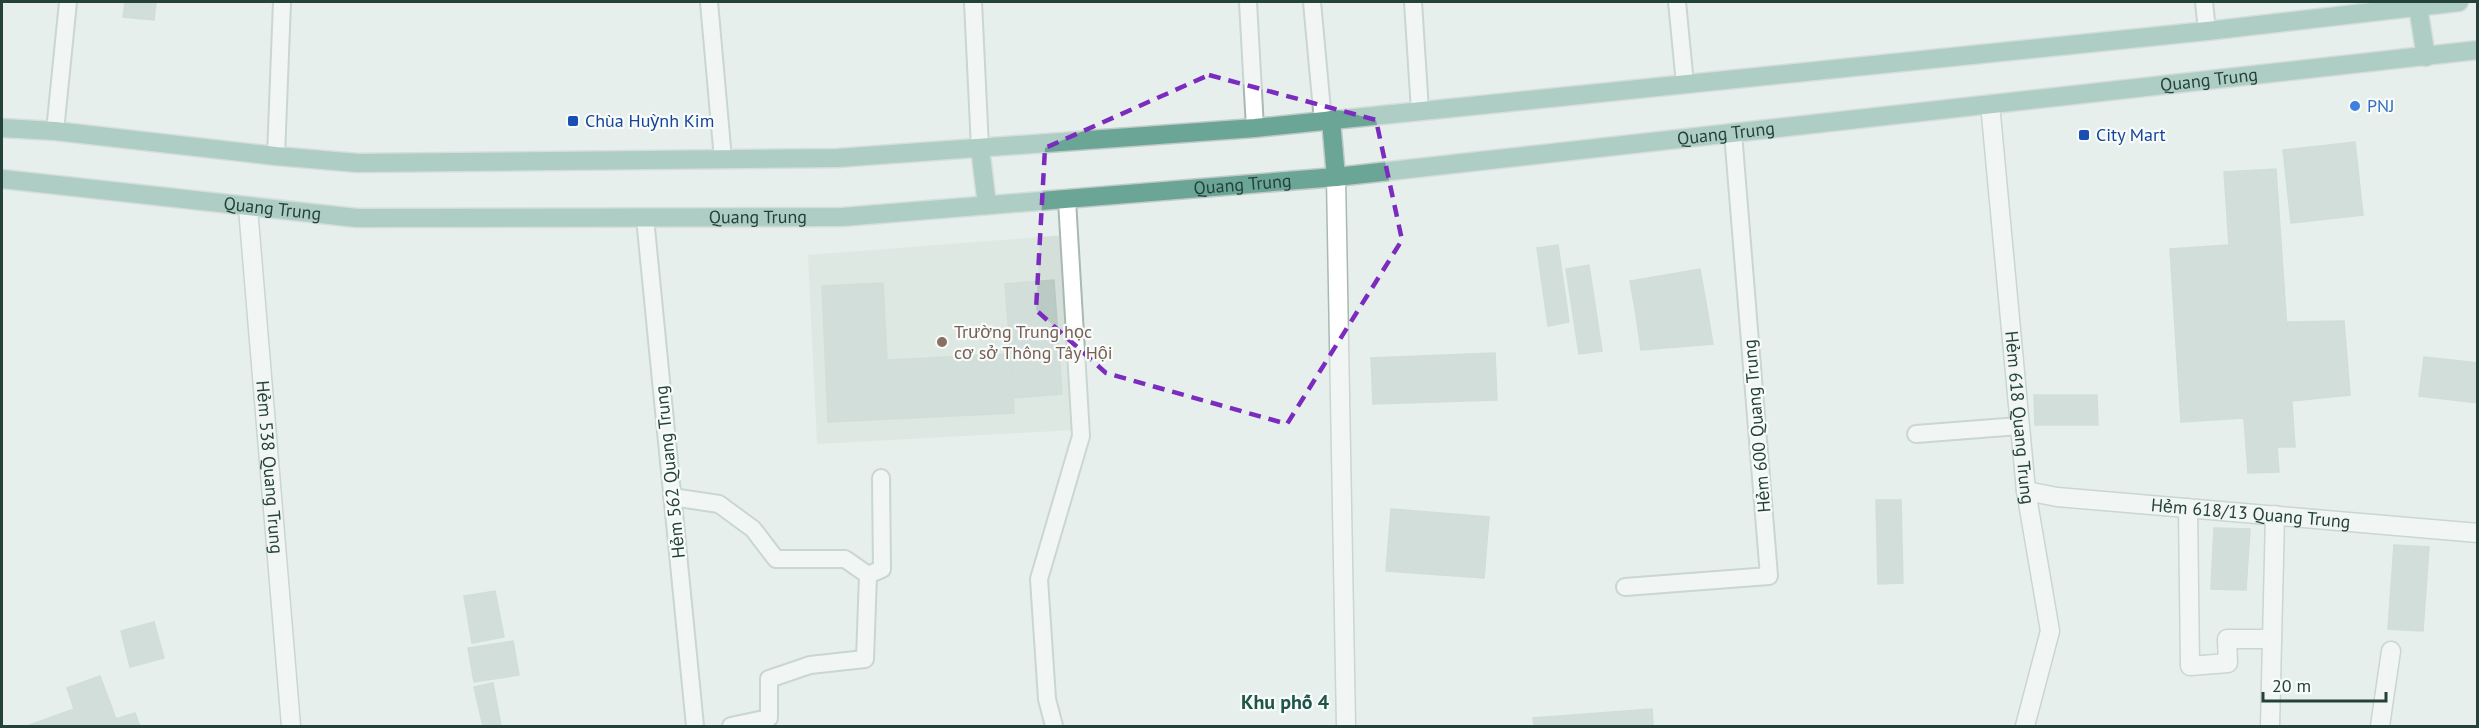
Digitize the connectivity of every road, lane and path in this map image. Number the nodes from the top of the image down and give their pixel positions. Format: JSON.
{"nodes":[{"id":1,"x":68,"y":2,"type":"edge"},
{"id":2,"x":282,"y":2,"type":"edge"},
{"id":3,"x":709,"y":2,"type":"edge"},
{"id":4,"x":973,"y":2,"type":"edge"},
{"id":5,"x":1248,"y":2,"type":"edge"},
{"id":6,"x":1312,"y":2,"type":"edge"},
{"id":7,"x":1413,"y":2,"type":"edge"},
{"id":8,"x":1677,"y":2,"type":"edge"},
{"id":9,"x":2204,"y":2,"type":"edge"},
{"id":10,"x":2459,"y":2,"type":"edge"},
{"id":11,"x":2418,"y":4,"type":"edge"},
{"id":12,"x":2207,"y":31,"type":"junction"},
{"id":13,"x":2478,"y":50,"type":"edge"},
{"id":14,"x":2426,"y":57,"type":"junction"},
{"id":15,"x":1685,"y":84,"type":"junction"},
{"id":16,"x":1990,"y":104,"type":"junction"},
{"id":17,"x":1420,"y":111,"type":"junction"},
{"id":18,"x":1327,"y":121,"type":"junction"},
{"id":19,"x":2,"y":128,"type":"edge"},
{"id":20,"x":1255,"y":128,"type":"junction"},
{"id":21,"x":56,"y":131,"type":"junction"},
{"id":22,"x":1733,"y":133,"type":"junction"},
{"id":23,"x":980,"y":148,"type":"junction"},
{"id":24,"x":276,"y":156,"type":"junction"},
{"id":25,"x":723,"y":159,"type":"junction"},
{"id":26,"x":1336,"y":177,"type":"junction"},
{"id":27,"x":2,"y":179,"type":"edge"},
{"id":28,"x":1067,"y":200,"type":"junction"},
{"id":29,"x":987,"y":205,"type":"junction"},
{"id":30,"x":248,"y":208,"type":"junction"},
{"id":31,"x":645,"y":218,"type":"junction"},
{"id":32,"x":2019,"y":426,"type":"junction"},
{"id":33,"x":1916,"y":434,"type":"dead end"},
{"id":34,"x":881,"y":478,"type":"dead end"},
{"id":35,"x":2026,"y":491,"type":"junction"},
{"id":36,"x":672,"y":497,"type":"junction"},
{"id":37,"x":2188,"y":508,"type":"junction"},
{"id":38,"x":2275,"y":514,"type":"junction"},
{"id":39,"x":2478,"y":533,"type":"edge"},
{"id":40,"x":868,"y":575,"type":"junction"},
{"id":41,"x":1625,"y":586,"type":"dead end"},
{"id":42,"x":2272,"y":639,"type":"junction"},
{"id":43,"x":2391,"y":651,"type":"dead end"},
{"id":44,"x":291,"y":726,"type":"edge"},
{"id":45,"x":695,"y":726,"type":"edge"},
{"id":46,"x":731,"y":726,"type":"edge"},
{"id":47,"x":1054,"y":726,"type":"edge"},
{"id":48,"x":1346,"y":726,"type":"edge"},
{"id":49,"x":2025,"y":726,"type":"edge"},
{"id":50,"x":2270,"y":726,"type":"edge"},
{"id":51,"x":2380,"y":726,"type":"edge"}],
"edges":[{"from":1,"to":21,"type":"lane"},
{"from":2,"to":24,"type":"lane"},
{"from":3,"to":25,"type":"lane"},
{"from":4,"to":23,"type":"lane"},
{"from":5,"to":20,"type":"lane"},
{"from":6,"to":18,"type":"lane"},
{"from":7,"to":17,"type":"lane"},
{"from":8,"to":15,"type":"lane"},
{"from":9,"to":12,"type":"lane"},
{"from":10,"to":11,"type":"main road"},
{"from":11,"to":12,"type":"main road"},
{"from":11,"to":14,"type":"main road"},
{"from":12,"to":15,"type":"main road"},
{"from":13,"to":14,"type":"main road","name":"Quang Trung"},
{"from":14,"to":16,"type":"main road","name":"Quang Trung"},
{"from":15,"to":17,"type":"main road"},
{"from":16,"to":22,"type":"main road","name":"Quang Trung"},
{"from":16,"to":32,"type":"street","name":"Hẻm 618 Quang Trung"},
{"from":17,"to":18,"type":"main road"},
{"from":18,"to":20,"type":"main road"},
{"from":18,"to":26,"type":"main road"},
{"from":19,"to":21,"type":"main road"},
{"from":20,"to":23,"type":"main road"},
{"from":21,"to":24,"type":"main road"},
{"from":22,"to":26,"type":"main road","name":"Quang Trung"},
{"from":22,"to":41,"type":"lane","name":"Hẻm 600 Quang Trung"},
{"from":23,"to":25,"type":"main road"},
{"from":23,"to":29,"type":"main road"},
{"from":24,"to":25,"type":"main road"},
{"from":26,"to":28,"type":"main road","name":"Quang Trung"},
{"from":26,"to":48,"type":"street"},
{"from":27,"to":30,"type":"main road","name":"Quang Trung"},
{"from":28,"to":29,"type":"main road","name":"Quang Trung"},
{"from":28,"to":47,"type":"lane"},
{"from":29,"to":31,"type":"main road","name":"Quang Trung"},
{"from":30,"to":31,"type":"main road","name":"Quang Trung"},
{"from":30,"to":44,"type":"street","name":"Hẻm 538 Quang Trung"},
{"from":31,"to":36,"type":"lane","name":"Hẻm 562 Quang Trung"},
{"from":32,"to":33,"type":"lane"},
{"from":32,"to":35,"type":"street","name":"Hẻm 618 Quang Trung"},
{"from":34,"to":40,"type":"lane"},
{"from":35,"to":37,"type":"street","name":"Hẻm 618/13 Quang Trung"},
{"from":35,"to":49,"type":"street","name":"Hẻm 618 Quang Trung"},
{"from":36,"to":40,"type":"lane"},
{"from":36,"to":45,"type":"lane","name":"Hẻm 562 Quang Trung"},
{"from":37,"to":38,"type":"street","name":"Hẻm 618/13 Quang Trung"},
{"from":37,"to":42,"type":"street"},
{"from":38,"to":39,"type":"street","name":"Hẻm 618/13 Quang Trung"},
{"from":38,"to":42,"type":"street"},
{"from":40,"to":46,"type":"lane"},
{"from":42,"to":50,"type":"street"},
{"from":43,"to":51,"type":"street"}]}
